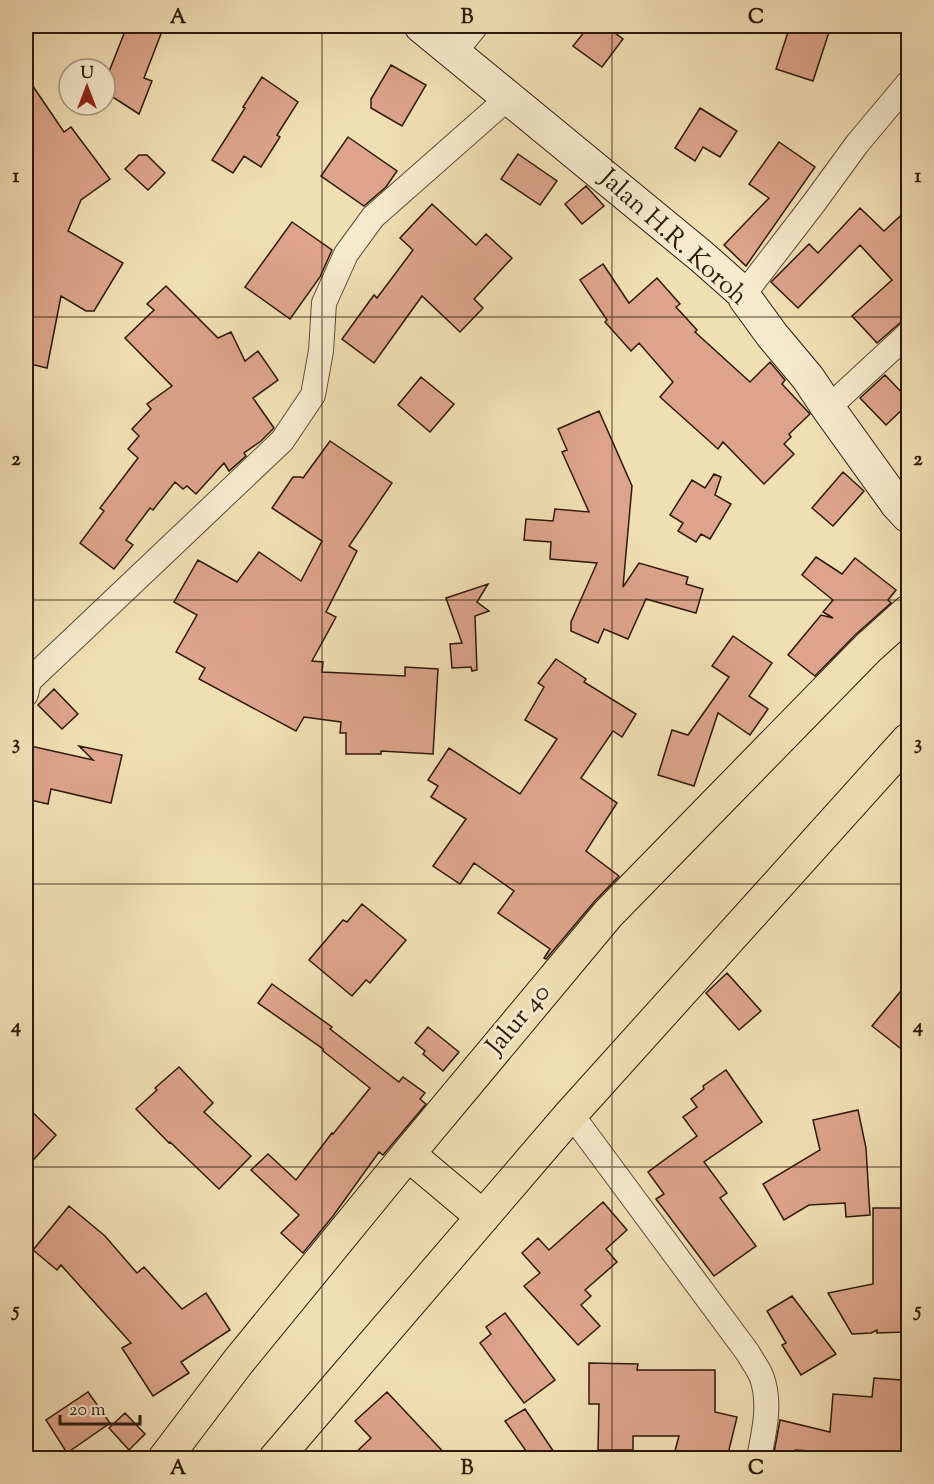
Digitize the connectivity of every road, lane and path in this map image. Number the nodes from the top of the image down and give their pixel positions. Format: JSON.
{"nodes":[{"id":1,"x":421,"y":26,"type":"edge"},
{"id":2,"x":476,"y":26,"type":"edge"},
{"id":3,"x":454,"y":53,"type":"junction"},
{"id":4,"x":909,"y":82,"type":"edge"},
{"id":5,"x":508,"y":98,"type":"junction"},
{"id":6,"x":744,"y":294,"type":"junction"},
{"id":7,"x":909,"y":334,"type":"edge"},
{"id":8,"x":828,"y":408,"type":"junction"},
{"id":9,"x":909,"y":516,"type":"edge"},
{"id":10,"x":909,"y":612,"type":"edge"},
{"id":11,"x":27,"y":685,"type":"edge"},
{"id":12,"x":909,"y":740,"type":"edge"},
{"id":13,"x":571,"y":1114,"type":"junction"},
{"id":14,"x":408,"y":1154,"type":"junction"},
{"id":15,"x":483,"y":1217,"type":"junction"},
{"id":16,"x":165,"y":1458,"type":"edge"},
{"id":17,"x":276,"y":1458,"type":"edge"},
{"id":18,"x":759,"y":1458,"type":"edge"}],
"edges":[{"from":1,"to":3,"type":"main road","name":"Jalan H.R. Koroh"},
{"from":2,"to":3,"type":"street"},
{"from":3,"to":5,"type":"main road","name":"Jalan H.R. Koroh"},
{"from":4,"to":6,"type":"street"},
{"from":5,"to":6,"type":"main road","name":"Jalan H.R. Koroh"},
{"from":5,"to":11,"type":"street"},
{"from":6,"to":8,"type":"main road","name":"Jalan H.R. Koroh"},
{"from":7,"to":8,"type":"street"},
{"from":8,"to":9,"type":"main road","name":"Jalan H.R. Koroh"},
{"from":10,"to":14,"type":"highway","name":"Jalur 40"},
{"from":12,"to":13,"type":"highway"},
{"from":13,"to":15,"type":"highway"},
{"from":13,"to":18,"type":"street"},
{"from":14,"to":15,"type":"highway"},
{"from":14,"to":16,"type":"highway","name":"Jalur 40"},
{"from":15,"to":17,"type":"highway"}]}
